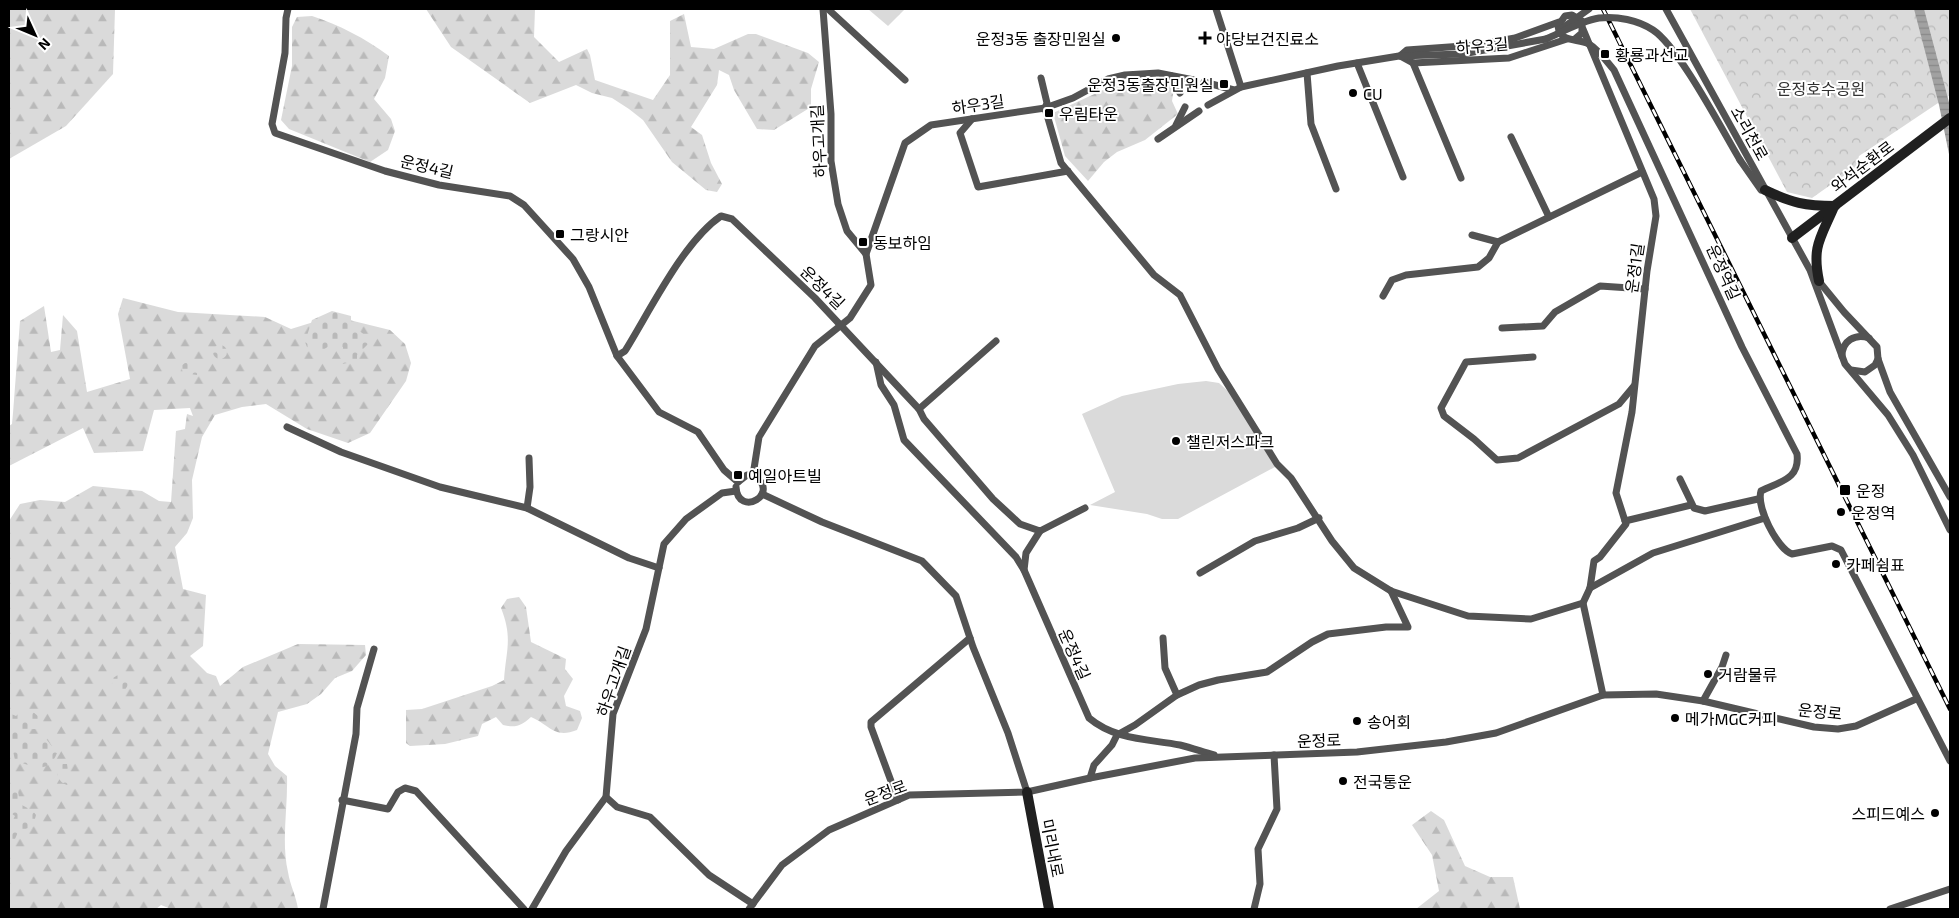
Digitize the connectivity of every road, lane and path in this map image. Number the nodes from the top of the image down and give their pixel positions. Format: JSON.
{"nodes":[{"id":1,"x":288,"y":9,"type":"edge"},
{"id":2,"x":823,"y":9,"type":"edge"},
{"id":3,"x":828,"y":9,"type":"edge"},
{"id":4,"x":1216,"y":9,"type":"edge"},
{"id":5,"x":1589,"y":9,"type":"edge"},
{"id":6,"x":1666,"y":9,"type":"edge"},
{"id":7,"x":1566,"y":12,"type":"edge"},
{"id":8,"x":1574,"y":12,"type":"edge"},
{"id":9,"x":1559,"y":22,"type":"junction"},
{"id":10,"x":1583,"y":29,"type":"junction"},
{"id":11,"x":1546,"y":39,"type":"junction"},
{"id":12,"x":1567,"y":39,"type":"junction"},
{"id":13,"x":1575,"y":39,"type":"junction"},
{"id":14,"x":1591,"y":45,"type":"junction"},
{"id":15,"x":1399,"y":56,"type":"junction"},
{"id":16,"x":1357,"y":63,"type":"junction"},
{"id":17,"x":1413,"y":63,"type":"junction"},
{"id":18,"x":1307,"y":73,"type":"junction"},
{"id":19,"x":1171,"y":76,"type":"junction"},
{"id":20,"x":1042,"y":78,"type":"dead end"},
{"id":21,"x":905,"y":80,"type":"dead end"},
{"id":22,"x":1194,"y":80,"type":"dead end"},
{"id":23,"x":1204,"y":82,"type":"dead end"},
{"id":24,"x":1238,"y":89,"type":"junction"},
{"id":25,"x":1180,"y":93,"type":"dead end"},
{"id":26,"x":1208,"y":106,"type":"dead end"},
{"id":27,"x":1185,"y":107,"type":"dead end"},
{"id":28,"x":1045,"y":108,"type":"junction"},
{"id":29,"x":1199,"y":111,"type":"dead end"},
{"id":30,"x":1950,"y":118,"type":"edge"},
{"id":31,"x":972,"y":119,"type":"junction"},
{"id":32,"x":1176,"y":125,"type":"junction"},
{"id":33,"x":1511,"y":138,"type":"dead end"},
{"id":34,"x":1158,"y":140,"type":"dead end"},
{"id":35,"x":1068,"y":171,"type":"junction"},
{"id":36,"x":1642,"y":172,"type":"junction"},
{"id":37,"x":1403,"y":177,"type":"dead end"},
{"id":38,"x":1461,"y":178,"type":"dead end"},
{"id":39,"x":1336,"y":189,"type":"dead end"},
{"id":40,"x":1765,"y":190,"type":"junction"},
{"id":41,"x":1835,"y":206,"type":"junction"},
{"id":42,"x":1549,"y":217,"type":"junction"},
{"id":43,"x":1781,"y":218,"type":"junction"},
{"id":44,"x":1472,"y":235,"type":"dead end"},
{"id":45,"x":1792,"y":238,"type":"junction"},
{"id":46,"x":1498,"y":242,"type":"junction"},
{"id":47,"x":866,"y":254,"type":"junction"},
{"id":48,"x":1810,"y":270,"type":"junction"},
{"id":49,"x":1819,"y":280,"type":"junction"},
{"id":50,"x":1645,"y":289,"type":"junction"},
{"id":51,"x":1382,"y":296,"type":"dead end"},
{"id":52,"x":842,"y":325,"type":"junction"},
{"id":53,"x":1502,"y":328,"type":"dead end"},
{"id":54,"x":1869,"y":338,"type":"junction"},
{"id":55,"x":996,"y":341,"type":"dead end"},
{"id":56,"x":617,"y":356,"type":"junction"},
{"id":57,"x":1533,"y":358,"type":"dead end"},
{"id":58,"x":1842,"y":359,"type":"junction"},
{"id":59,"x":1878,"y":360,"type":"junction"},
{"id":60,"x":876,"y":362,"type":"junction"},
{"id":61,"x":1849,"y":368,"type":"junction"},
{"id":62,"x":1634,"y":385,"type":"junction"},
{"id":63,"x":919,"y":409,"type":"junction"},
{"id":64,"x":288,"y":427,"type":"dead end"},
{"id":65,"x":529,"y":458,"type":"dead end"},
{"id":66,"x":753,"y":475,"type":"junction"},
{"id":67,"x":1680,"y":480,"type":"dead end"},
{"id":68,"x":738,"y":482,"type":"junction"},
{"id":69,"x":736,"y":491,"type":"junction"},
{"id":70,"x":762,"y":494,"type":"junction"},
{"id":71,"x":1950,"y":497,"type":"edge"},
{"id":72,"x":1758,"y":499,"type":"junction"},
{"id":73,"x":1691,"y":505,"type":"junction"},
{"id":74,"x":527,"y":508,"type":"junction"},
{"id":75,"x":1085,"y":508,"type":"dead end"},
{"id":76,"x":1765,"y":518,"type":"junction"},
{"id":77,"x":1319,"y":519,"type":"junction"},
{"id":78,"x":1625,"y":521,"type":"junction"},
{"id":79,"x":1950,"y":530,"type":"edge"},
{"id":80,"x":1040,"y":531,"type":"junction"},
{"id":81,"x":659,"y":568,"type":"junction"},
{"id":82,"x":1024,"y":570,"type":"junction"},
{"id":83,"x":1200,"y":573,"type":"dead end"},
{"id":84,"x":1590,"y":588,"type":"junction"},
{"id":85,"x":1391,"y":591,"type":"junction"},
{"id":86,"x":1583,"y":603,"type":"junction"},
{"id":87,"x":970,"y":638,"type":"junction"},
{"id":88,"x":1163,"y":638,"type":"dead end"},
{"id":89,"x":374,"y":649,"type":"dead end"},
{"id":90,"x":1726,"y":655,"type":"dead end"},
{"id":91,"x":1177,"y":695,"type":"junction"},
{"id":92,"x":1603,"y":695,"type":"junction"},
{"id":93,"x":1916,"y":699,"type":"junction"},
{"id":94,"x":1703,"y":701,"type":"junction"},
{"id":95,"x":1117,"y":735,"type":"junction"},
{"id":96,"x":1274,"y":755,"type":"junction"},
{"id":97,"x":1221,"y":757,"type":"junction"},
{"id":98,"x":1950,"y":761,"type":"edge"},
{"id":99,"x":1090,"y":778,"type":"junction"},
{"id":100,"x":1027,"y":792,"type":"junction"},
{"id":101,"x":606,"y":797,"type":"junction"},
{"id":102,"x":342,"y":800,"type":"junction"},
{"id":103,"x":898,"y":800,"type":"junction"},
{"id":104,"x":1950,"y":889,"type":"edge"},
{"id":105,"x":751,"y":907,"type":"edge"},
{"id":106,"x":323,"y":909,"type":"edge"},
{"id":107,"x":524,"y":909,"type":"edge"},
{"id":108,"x":532,"y":909,"type":"edge"},
{"id":109,"x":1049,"y":909,"type":"edge"},
{"id":110,"x":1254,"y":909,"type":"edge"},
{"id":111,"x":1890,"y":909,"type":"edge"}],
"edges":[{"from":1,"to":56,"type":"street","name":"운정4길"},
{"from":2,"to":47,"type":"street","name":"하우고개길"},
{"from":3,"to":21,"type":"street"},
{"from":4,"to":24,"type":"street"},
{"from":5,"to":11,"type":"street","bridge":true},
{"from":6,"to":40,"type":"street","name":"소리천로"},
{"from":7,"to":8,"type":"street"},
{"from":7,"to":9,"type":"street"},
{"from":8,"to":10,"type":"street"},
{"from":9,"to":12,"type":"street"},
{"from":9,"to":15,"type":"street","name":"하우3길"},
{"from":10,"to":13,"type":"street"},
{"from":10,"to":14,"type":"street","name":"운정1길"},
{"from":11,"to":15,"type":"street"},
{"from":11,"to":43,"type":"street","bridge":true},
{"from":12,"to":13,"type":"street"},
{"from":12,"to":17,"type":"street","name":"하우3길"},
{"from":13,"to":14,"type":"street"},
{"from":14,"to":36,"type":"street","name":"운정1길"},
{"from":14,"to":72,"type":"street","name":"운정역길"},
{"from":15,"to":16,"type":"street","name":"하우3길"},
{"from":15,"to":17,"type":"street","name":"하우3길"},
{"from":16,"to":18,"type":"street","name":"하우3길"},
{"from":16,"to":37,"type":"street"},
{"from":17,"to":38,"type":"street"},
{"from":18,"to":24,"type":"street","name":"하우3길"},
{"from":18,"to":39,"type":"street"},
{"from":19,"to":22,"type":"street","name":"하우3길"},
{"from":19,"to":25,"type":"street"},
{"from":19,"to":28,"type":"street","name":"하우3길"},
{"from":20,"to":28,"type":"street"},
{"from":23,"to":24,"type":"street","name":"하우3길"},
{"from":24,"to":26,"type":"street","name":"하우3길"},
{"from":27,"to":32,"type":"street"},
{"from":28,"to":31,"type":"street","name":"하우3길"},
{"from":28,"to":35,"type":"street"},
{"from":29,"to":32,"type":"street"},
{"from":30,"to":41,"type":"street","name":"와석순환로"},
{"from":31,"to":35,"type":"street"},
{"from":31,"to":47,"type":"street","name":"하우3길"},
{"from":32,"to":34,"type":"street"},
{"from":33,"to":42,"type":"street"},
{"from":35,"to":77,"type":"street"},
{"from":36,"to":42,"type":"street"},
{"from":36,"to":50,"type":"street","name":"운정1길"},
{"from":40,"to":41,"type":"street"},
{"from":40,"to":43,"type":"street","name":"소리천로"},
{"from":41,"to":45,"type":"street","name":"와석순환로"},
{"from":41,"to":49,"type":"street"},
{"from":42,"to":46,"type":"street"},
{"from":43,"to":45,"type":"street","name":"소리천로"},
{"from":44,"to":46,"type":"street"},
{"from":45,"to":48,"type":"street","name":"소리천로"},
{"from":46,"to":51,"type":"street"},
{"from":47,"to":52,"type":"street","name":"하우고개길"},
{"from":48,"to":49,"type":"street"},
{"from":48,"to":58,"type":"street"},
{"from":49,"to":54,"type":"street"},
{"from":50,"to":53,"type":"street"},
{"from":50,"to":62,"type":"street","name":"운정1길"},
{"from":52,"to":56,"type":"street","name":"운정4길"},
{"from":52,"to":60,"type":"street","name":"운정4길"},
{"from":52,"to":66,"type":"street","name":"하우고개길"},
{"from":54,"to":58,"type":"street"},
{"from":54,"to":59,"type":"street"},
{"from":55,"to":63,"type":"street"},
{"from":56,"to":68,"type":"street","name":"운정4길"},
{"from":57,"to":62,"type":"street"},
{"from":58,"to":61,"type":"street"},
{"from":59,"to":61,"type":"street"},
{"from":59,"to":71,"type":"street"},
{"from":60,"to":63,"type":"street","name":"운정4길"},
{"from":60,"to":82,"type":"street","name":"운정4길"},
{"from":61,"to":79,"type":"street"},
{"from":62,"to":78,"type":"street","name":"운정1길"},
{"from":63,"to":80,"type":"street","name":"운정4길"},
{"from":64,"to":74,"type":"street"},
{"from":65,"to":74,"type":"street"},
{"from":66,"to":68,"type":"street"},
{"from":66,"to":70,"type":"street"},
{"from":67,"to":73,"type":"street"},
{"from":68,"to":69,"type":"street"},
{"from":69,"to":70,"type":"street"},
{"from":69,"to":81,"type":"street","name":"하우고개길"},
{"from":70,"to":87,"type":"street"},
{"from":72,"to":73,"type":"street","name":"운정역길"},
{"from":72,"to":76,"type":"street"},
{"from":73,"to":78,"type":"street"},
{"from":74,"to":81,"type":"street"},
{"from":75,"to":80,"type":"street"},
{"from":76,"to":84,"type":"street"},
{"from":76,"to":93,"type":"street"},
{"from":77,"to":83,"type":"street"},
{"from":77,"to":85,"type":"street"},
{"from":78,"to":84,"type":"street"},
{"from":80,"to":82,"type":"street"},
{"from":81,"to":101,"type":"street","name":"하우고개길"},
{"from":82,"to":95,"type":"street","name":"운정4길"},
{"from":84,"to":86,"type":"street"},
{"from":85,"to":86,"type":"street"},
{"from":85,"to":91,"type":"street"},
{"from":86,"to":92,"type":"street"},
{"from":87,"to":100,"type":"street"},
{"from":87,"to":103,"type":"street"},
{"from":88,"to":91,"type":"street"},
{"from":89,"to":102,"type":"street"},
{"from":90,"to":94,"type":"street"},
{"from":91,"to":95,"type":"street"},
{"from":92,"to":94,"type":"street","name":"운정로"},
{"from":92,"to":96,"type":"street","name":"운정로"},
{"from":93,"to":94,"type":"street","name":"운정로"},
{"from":93,"to":98,"type":"street"},
{"from":95,"to":97,"type":"street","name":"운정4길"},
{"from":95,"to":99,"type":"street"},
{"from":96,"to":97,"type":"street","name":"운정로"},
{"from":96,"to":110,"type":"street"},
{"from":97,"to":99,"type":"street","name":"운정로"},
{"from":99,"to":100,"type":"street","name":"운정로"},
{"from":100,"to":103,"type":"street","name":"운정로"},
{"from":100,"to":109,"type":"street","name":"미리내로"},
{"from":101,"to":105,"type":"street"},
{"from":101,"to":108,"type":"street"},
{"from":102,"to":106,"type":"street"},
{"from":102,"to":107,"type":"street"},
{"from":103,"to":105,"type":"street","name":"운정로"},
{"from":104,"to":111,"type":"street"}]}
